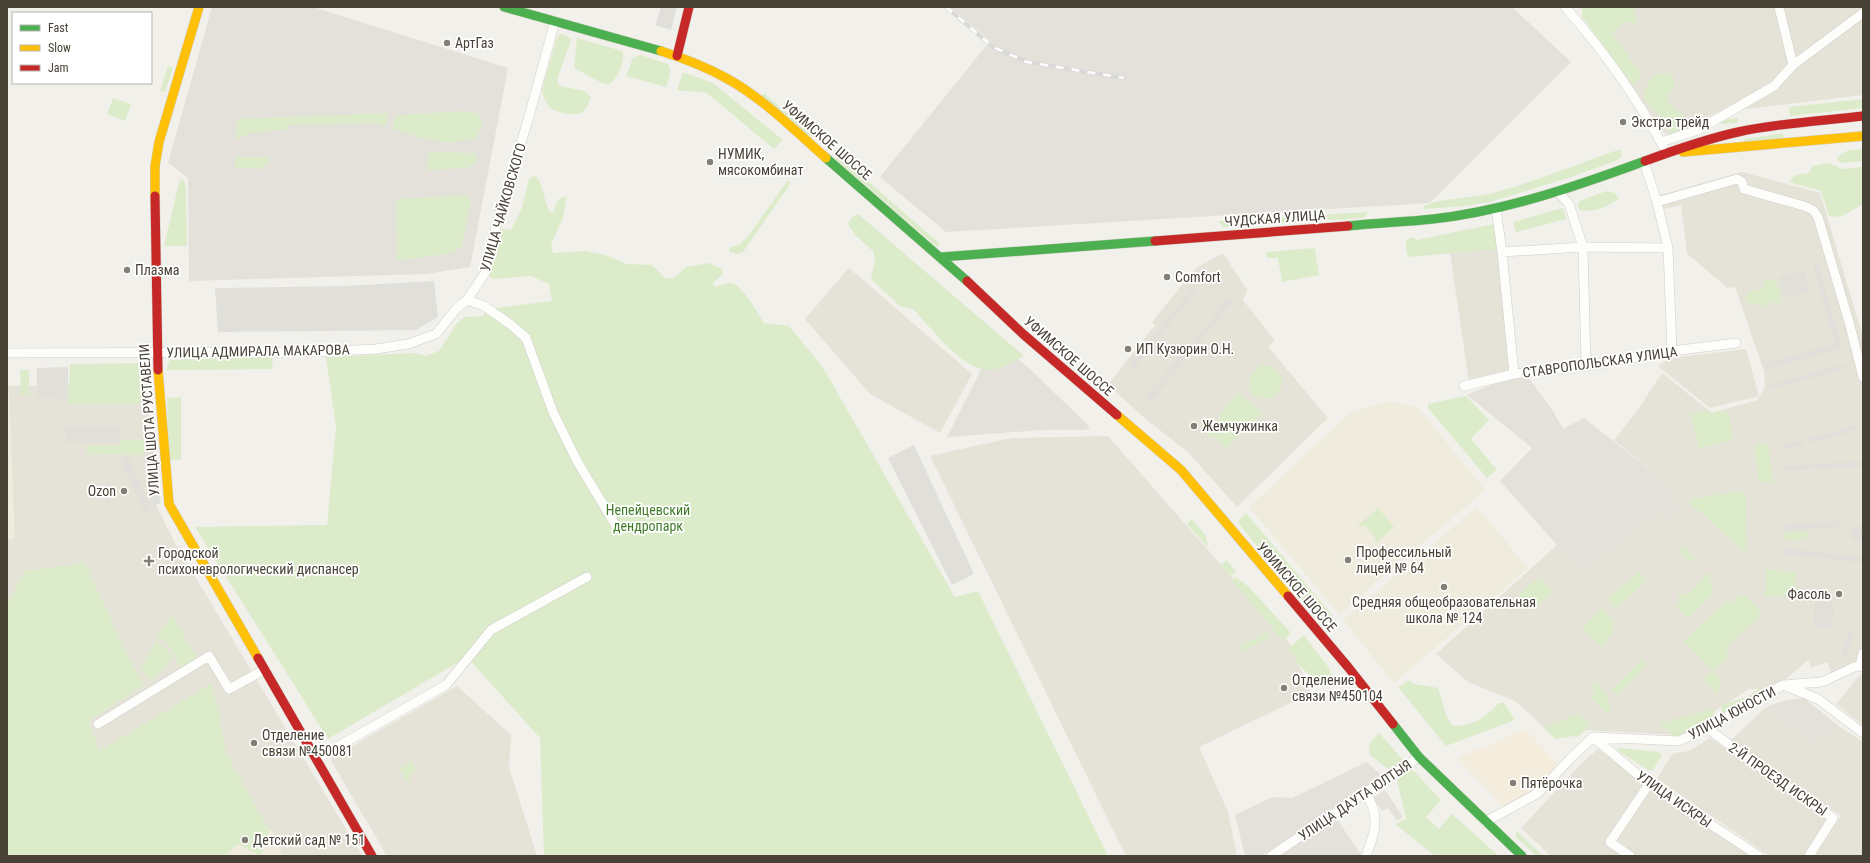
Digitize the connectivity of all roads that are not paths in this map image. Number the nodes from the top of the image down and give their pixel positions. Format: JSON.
{"nodes":[{"id":1,"x":199,"y":7,"type":"edge"},
{"id":2,"x":504,"y":7,"type":"edge"},
{"id":3,"x":689,"y":7,"type":"edge"},
{"id":4,"x":1566,"y":7,"type":"edge"},
{"id":5,"x":1779,"y":7,"type":"edge"},
{"id":6,"x":1863,"y":13,"type":"edge"},
{"id":7,"x":555,"y":21,"type":"junction"},
{"id":8,"x":677,"y":56,"type":"junction"},
{"id":9,"x":1793,"y":66,"type":"junction"},
{"id":10,"x":1863,"y":116,"type":"edge"},
{"id":11,"x":1737,"y":132,"type":"junction"},
{"id":12,"x":1863,"y":136,"type":"edge"},
{"id":13,"x":1661,"y":142,"type":"junction"},
{"id":14,"x":1740,"y":148,"type":"junction"},
{"id":15,"x":1669,"y":153,"type":"junction"},
{"id":16,"x":1644,"y":162,"type":"junction"},
{"id":17,"x":1557,"y":191,"type":"junction"},
{"id":18,"x":1657,"y":202,"type":"junction"},
{"id":19,"x":1496,"y":208,"type":"junction"},
{"id":20,"x":1583,"y":247,"type":"junction"},
{"id":21,"x":1668,"y":248,"type":"junction"},
{"id":22,"x":1502,"y":252,"type":"junction"},
{"id":23,"x":941,"y":257,"type":"junction"},
{"id":24,"x":467,"y":300,"type":"junction"},
{"id":25,"x":1736,"y":343,"type":"dead end"},
{"id":26,"x":1672,"y":351,"type":"junction"},
{"id":27,"x":157,"y":352,"type":"junction"},
{"id":28,"x":7,"y":353,"type":"edge"},
{"id":29,"x":1586,"y":366,"type":"junction"},
{"id":30,"x":1514,"y":374,"type":"junction"},
{"id":31,"x":1863,"y":377,"type":"edge"},
{"id":32,"x":1464,"y":386,"type":"dead end"},
{"id":33,"x":618,"y":529,"type":"dead end"},
{"id":34,"x":587,"y":577,"type":"dead end"},
{"id":35,"x":1863,"y":653,"type":"edge"},
{"id":36,"x":1862,"y":666,"type":"edge"},
{"id":37,"x":264,"y":670,"type":"junction"},
{"id":38,"x":1784,"y":685,"type":"junction"},
{"id":39,"x":98,"y":724,"type":"dead end"},
{"id":40,"x":1707,"y":728,"type":"junction"},
{"id":41,"x":1863,"y":733,"type":"edge"},
{"id":42,"x":1593,"y":737,"type":"junction"},
{"id":43,"x":1419,"y":757,"type":"junction"},
{"id":44,"x":316,"y":759,"type":"junction"},
{"id":45,"x":1649,"y":784,"type":"junction"},
{"id":46,"x":1366,"y":792,"type":"junction"},
{"id":47,"x":1485,"y":822,"type":"junction"},
{"id":48,"x":372,"y":856,"type":"edge"},
{"id":49,"x":1271,"y":856,"type":"edge"},
{"id":50,"x":1366,"y":856,"type":"edge"},
{"id":51,"x":1522,"y":856,"type":"edge"},
{"id":52,"x":1630,"y":856,"type":"edge"},
{"id":53,"x":1759,"y":856,"type":"edge"},
{"id":54,"x":1809,"y":856,"type":"edge"}],
"edges":[{"from":1,"to":27,"type":"main road","name":"УЛИЦА ШОТА РУСТАВЕЛИ"},
{"from":2,"to":7,"type":"main road","name":"УФИМСКОЕ ШОССЕ"},
{"from":3,"to":8,"type":"main road"},
{"from":4,"to":13,"type":"street"},
{"from":5,"to":9,"type":"street"},
{"from":6,"to":9,"type":"street"},
{"from":7,"to":8,"type":"main road","name":"УФИМСКОЕ ШОССЕ"},
{"from":7,"to":24,"type":"street","name":"УЛИЦА ЧАЙКОВСКОГО"},
{"from":8,"to":23,"type":"main road","name":"УФИМСКОЕ ШОССЕ"},
{"from":9,"to":13,"type":"street"},
{"from":10,"to":11,"type":"main road"},
{"from":11,"to":14,"type":"main road"},
{"from":11,"to":15,"type":"main road"},
{"from":12,"to":14,"type":"main road"},
{"from":13,"to":15,"type":"street"},
{"from":14,"to":15,"type":"main road"},
{"from":15,"to":16,"type":"main road","name":"ЧУДСКАЯ УЛИЦА"},
{"from":16,"to":17,"type":"main road","name":"ЧУДСКАЯ УЛИЦА"},
{"from":16,"to":18,"type":"street"},
{"from":17,"to":19,"type":"main road","name":"ЧУДСКАЯ УЛИЦА"},
{"from":17,"to":20,"type":"street"},
{"from":18,"to":21,"type":"street"},
{"from":18,"to":31,"type":"street"},
{"from":19,"to":22,"type":"street"},
{"from":19,"to":23,"type":"main road","name":"ЧУДСКАЯ УЛИЦА"},
{"from":20,"to":21,"type":"street"},
{"from":20,"to":22,"type":"street"},
{"from":20,"to":29,"type":"street"},
{"from":21,"to":26,"type":"street"},
{"from":22,"to":30,"type":"street"},
{"from":23,"to":43,"type":"main road","name":"УФИМСКОЕ ШОССЕ"},
{"from":24,"to":27,"type":"street","name":"УЛИЦА АДМИРАЛА МАКАРОВА"},
{"from":24,"to":33,"type":"street"},
{"from":25,"to":26,"type":"street","name":"СТАВРОПОЛЬСКАЯ УЛИЦА"},
{"from":26,"to":29,"type":"street","name":"СТАВРОПОЛЬСКАЯ УЛИЦА"},
{"from":27,"to":28,"type":"street","name":"УЛИЦА АДМИРАЛА МАКАРОВА"},
{"from":27,"to":37,"type":"main road","name":"УЛИЦА ШОТА РУСТАВЕЛИ"},
{"from":29,"to":30,"type":"street","name":"СТАВРОПОЛЬСКАЯ УЛИЦА"},
{"from":30,"to":32,"type":"street","name":"СТАВРОПОЛЬСКАЯ УЛИЦА"},
{"from":34,"to":44,"type":"street"},
{"from":35,"to":36,"type":"street"},
{"from":36,"to":38,"type":"street","name":"УЛИЦА ЮНОСТИ"},
{"from":37,"to":39,"type":"street"},
{"from":37,"to":44,"type":"main road","name":"УЛИЦА ШОТА РУСТАВЕЛИ"},
{"from":38,"to":40,"type":"street","name":"УЛИЦА ЮНОСТИ"},
{"from":38,"to":41,"type":"street"},
{"from":40,"to":42,"type":"street","name":"УЛИЦА ЮНОСТИ"},
{"from":40,"to":54,"type":"street","name":"2-Й ПРОЕЗД ИСКРЫ"},
{"from":42,"to":45,"type":"street","name":"УЛИЦА ИСКРЫ"},
{"from":42,"to":47,"type":"street"},
{"from":43,"to":46,"type":"street","name":"УЛИЦА ДАУТА ЮЛТЫЯ"},
{"from":43,"to":47,"type":"main road","name":"УФИМСКОЕ ШОССЕ"},
{"from":44,"to":48,"type":"main road","name":"УЛИЦА ШОТА РУСТАВЕЛИ"},
{"from":45,"to":52,"type":"street"},
{"from":45,"to":53,"type":"street","name":"УЛИЦА ИСКРЫ"},
{"from":46,"to":49,"type":"street","name":"УЛИЦА ДАУТА ЮЛТЫЯ"},
{"from":46,"to":50,"type":"street"},
{"from":47,"to":51,"type":"main road","name":"УФИМСКОЕ ШОССЕ"}]}
